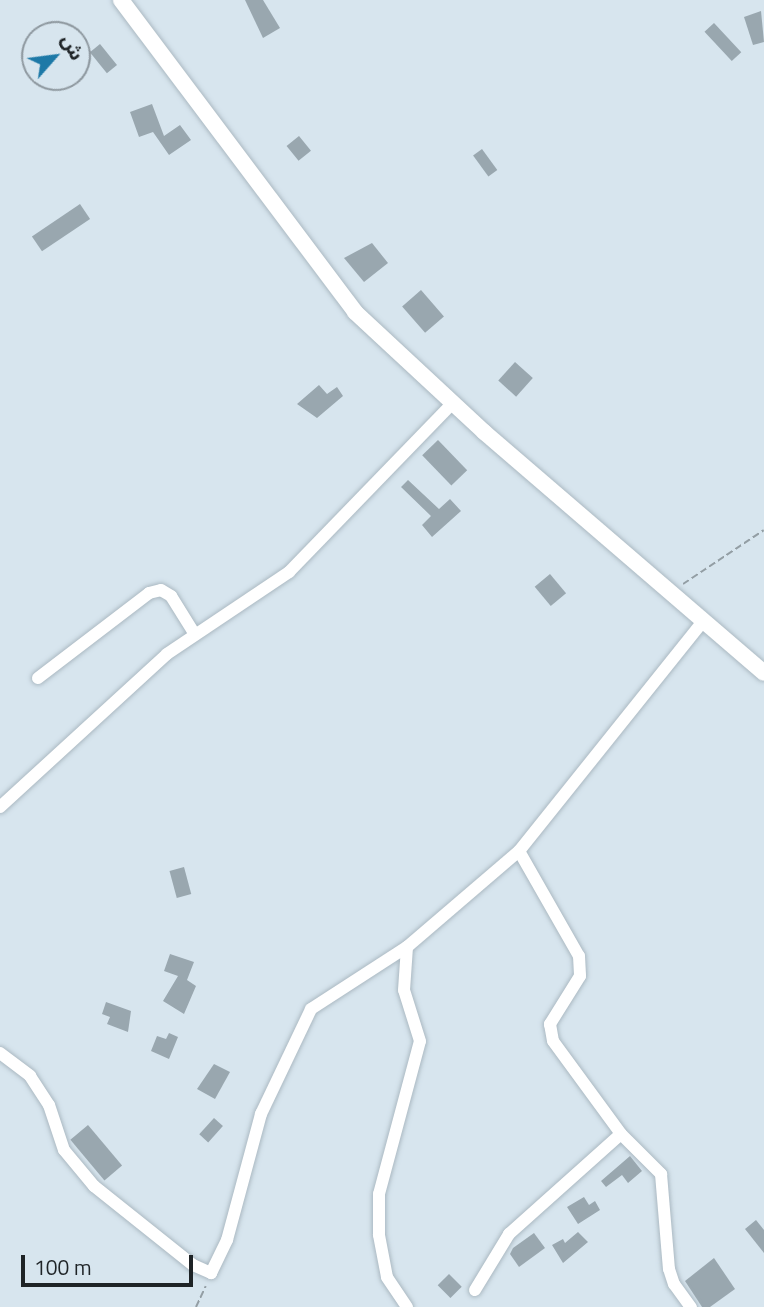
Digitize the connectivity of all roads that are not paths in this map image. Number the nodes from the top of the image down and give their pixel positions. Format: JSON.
{"nodes":[{"id":1,"x":121,"y":0,"type":"edge"},
{"id":2,"x":452,"y":404,"type":"junction"},
{"id":3,"x":704,"y":620,"type":"junction"},
{"id":4,"x":194,"y":633,"type":"junction"},
{"id":5,"x":764,"y":673,"type":"edge"},
{"id":6,"x":38,"y":678,"type":"dead end"},
{"id":7,"x":0,"y":807,"type":"edge"},
{"id":8,"x":519,"y":851,"type":"junction"},
{"id":9,"x":407,"y":947,"type":"junction"},
{"id":10,"x":0,"y":1053,"type":"edge"},
{"id":11,"x":621,"y":1134,"type":"junction"},
{"id":12,"x":475,"y":1290,"type":"dead end"},
{"id":13,"x":407,"y":1307,"type":"edge"},
{"id":14,"x":691,"y":1307,"type":"edge"}],
"edges":[{"from":1,"to":2,"type":"street"},
{"from":2,"to":3,"type":"street"},
{"from":2,"to":4,"type":"street"},
{"from":3,"to":5,"type":"street"},
{"from":3,"to":8,"type":"street"},
{"from":4,"to":6,"type":"street"},
{"from":4,"to":7,"type":"street"},
{"from":8,"to":9,"type":"street"},
{"from":8,"to":11,"type":"street"},
{"from":9,"to":10,"type":"street"},
{"from":9,"to":13,"type":"street"},
{"from":11,"to":12,"type":"street"},
{"from":11,"to":14,"type":"street"}]}
